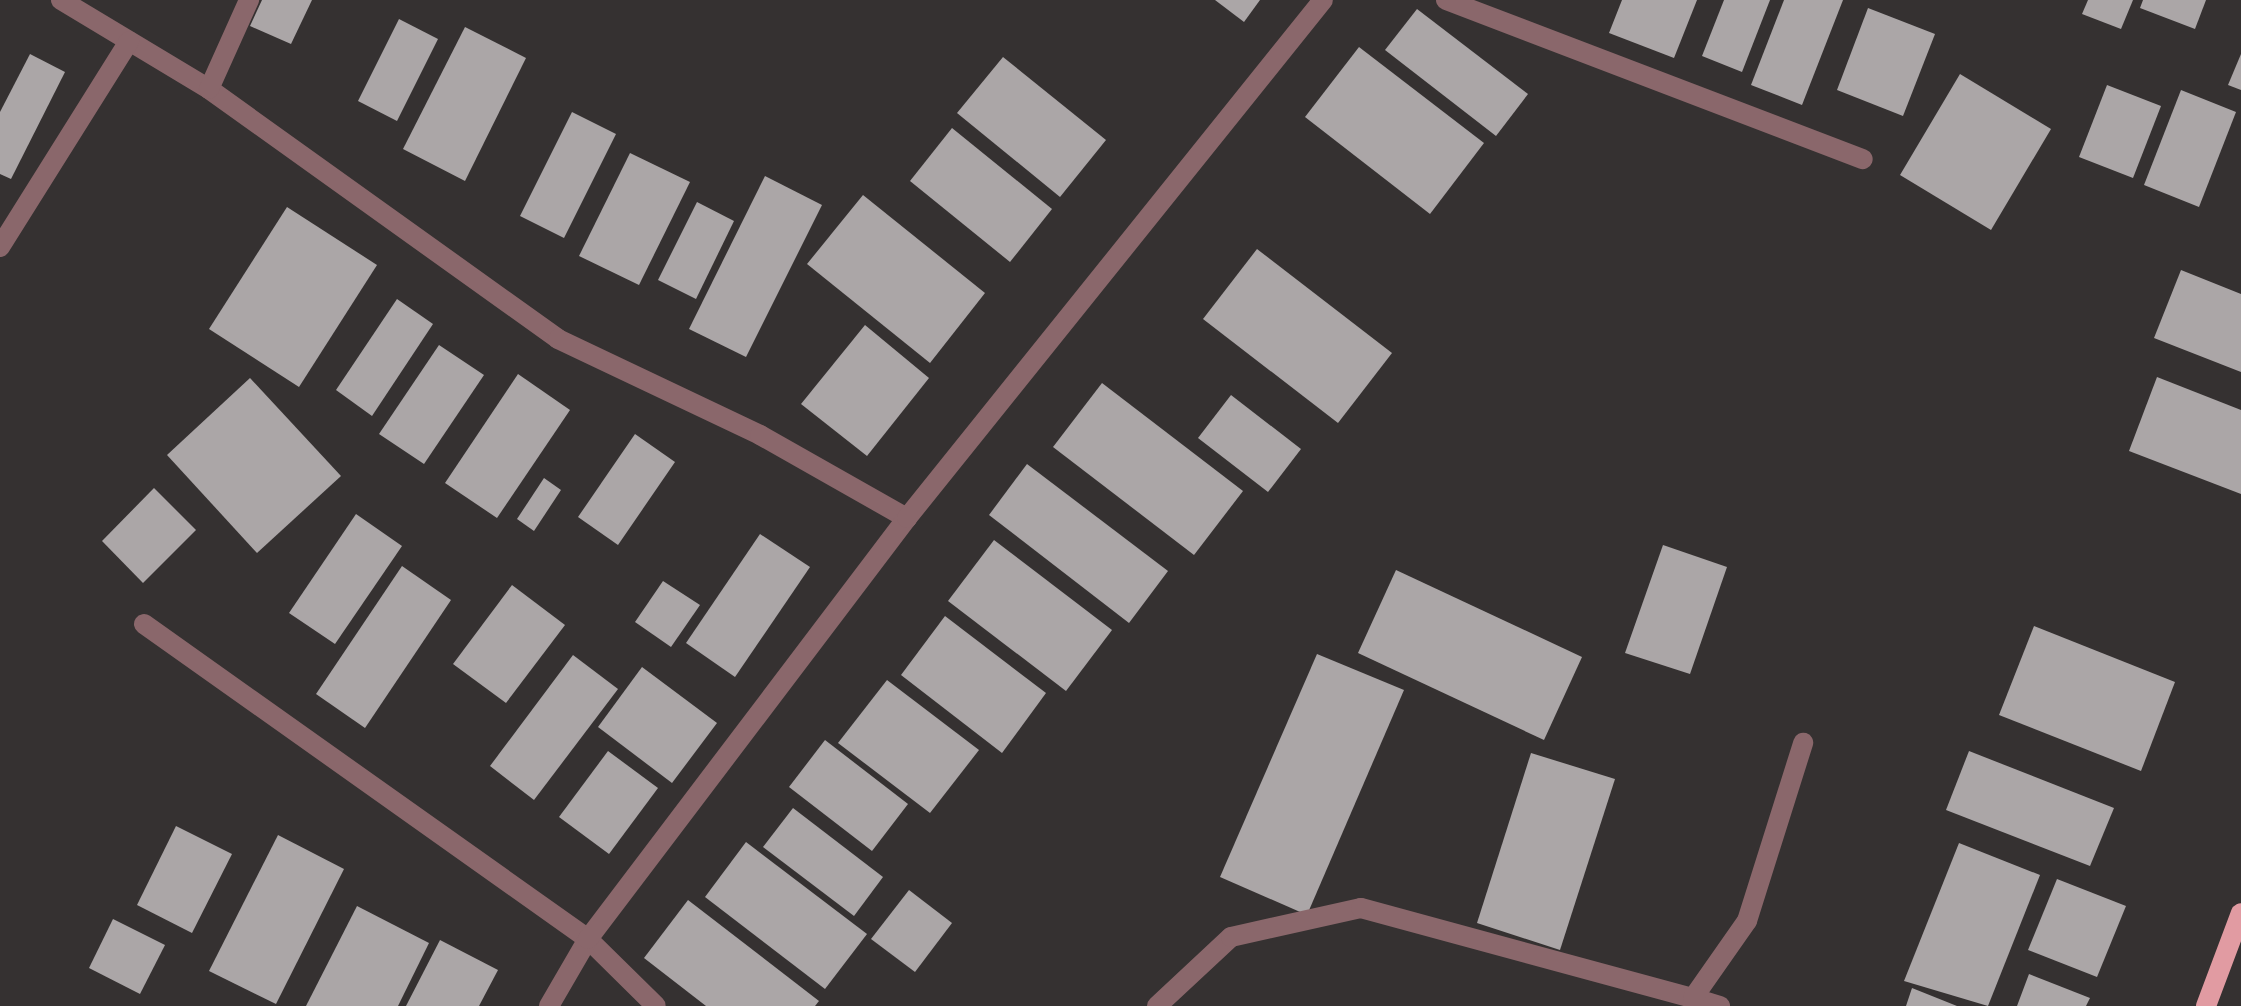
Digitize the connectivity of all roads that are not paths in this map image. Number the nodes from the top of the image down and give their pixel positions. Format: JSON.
{"nodes":[{"id":1,"x":61,"y":0,"type":"edge"},
{"id":2,"x":249,"y":0,"type":"edge"},
{"id":3,"x":1323,"y":0,"type":"edge"},
{"id":4,"x":1446,"y":0,"type":"edge"},
{"id":5,"x":129,"y":41,"type":"junction"},
{"id":6,"x":209,"y":89,"type":"junction"},
{"id":7,"x":1863,"y":159,"type":"dead end"},
{"id":8,"x":0,"y":247,"type":"edge"},
{"id":9,"x":907,"y":518,"type":"junction"},
{"id":10,"x":144,"y":624,"type":"dead end"},
{"id":11,"x":1803,"y":743,"type":"dead end"},
{"id":12,"x":2241,"y":913,"type":"edge"},
{"id":13,"x":588,"y":939,"type":"junction"},
{"id":14,"x":1693,"y":998,"type":"junction"},
{"id":15,"x":549,"y":1006,"type":"edge"},
{"id":16,"x":656,"y":1006,"type":"edge"},
{"id":17,"x":1157,"y":1006,"type":"edge"},
{"id":18,"x":1720,"y":1006,"type":"edge"},
{"id":19,"x":2206,"y":1006,"type":"edge"}],
"edges":[{"from":1,"to":5,"type":"street"},
{"from":2,"to":6,"type":"street"},
{"from":3,"to":9,"type":"street"},
{"from":4,"to":7,"type":"street"},
{"from":5,"to":6,"type":"street"},
{"from":5,"to":8,"type":"street"},
{"from":6,"to":9,"type":"street"},
{"from":9,"to":13,"type":"street"},
{"from":10,"to":13,"type":"street"},
{"from":11,"to":14,"type":"street"},
{"from":12,"to":19,"type":"main road"},
{"from":13,"to":15,"type":"street"},
{"from":13,"to":16,"type":"street"},
{"from":14,"to":17,"type":"street"},
{"from":14,"to":18,"type":"street"}]}
